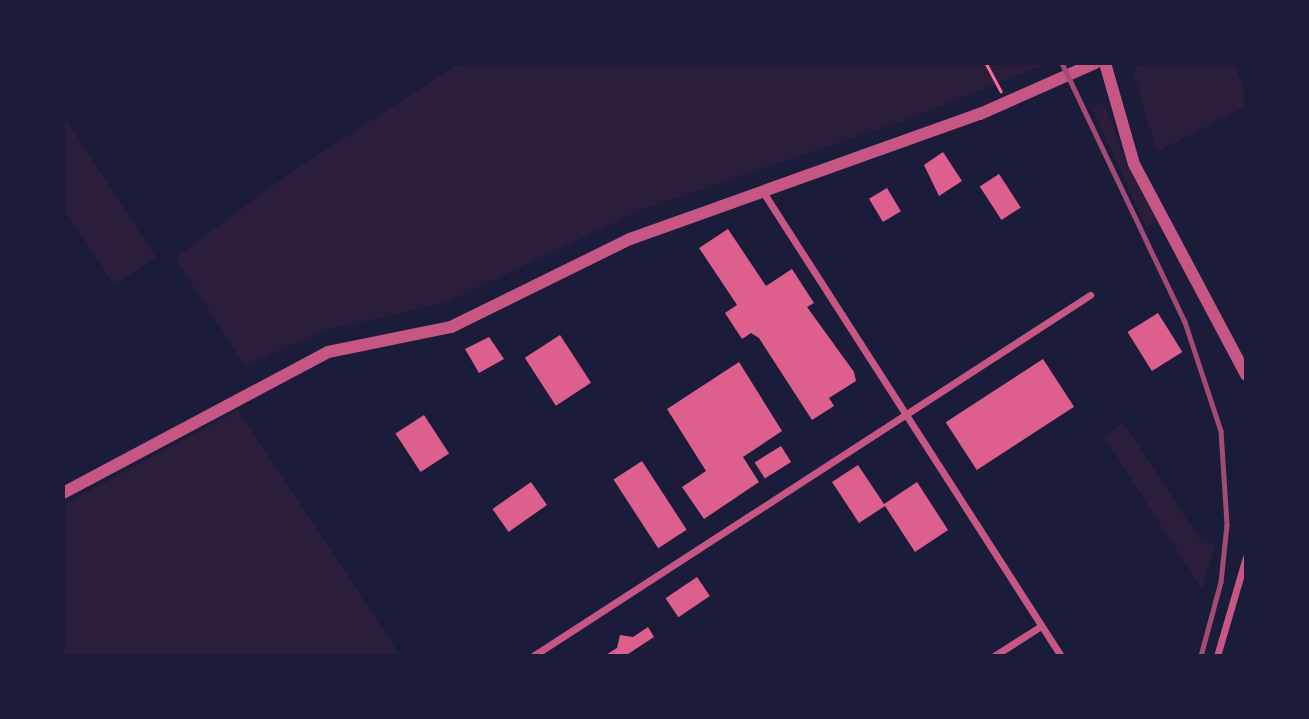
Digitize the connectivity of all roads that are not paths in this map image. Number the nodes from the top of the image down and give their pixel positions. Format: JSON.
{"nodes":[{"id":1,"x":1095,"y":63,"type":"edge"},
{"id":2,"x":1105,"y":63,"type":"edge"},
{"id":3,"x":764,"y":192,"type":"junction"},
{"id":4,"x":1090,"y":295,"type":"dead end"},
{"id":5,"x":1246,"y":375,"type":"edge"},
{"id":6,"x":905,"y":413,"type":"junction"},
{"id":7,"x":63,"y":493,"type":"edge"},
{"id":8,"x":1246,"y":558,"type":"edge"},
{"id":9,"x":1041,"y":626,"type":"junction"},
{"id":10,"x":533,"y":656,"type":"edge"},
{"id":11,"x":994,"y":656,"type":"edge"},
{"id":12,"x":1061,"y":656,"type":"edge"},
{"id":13,"x":1217,"y":656,"type":"edge"}],
"edges":[{"from":1,"to":3,"type":"street"},
{"from":2,"to":5,"type":"street"},
{"from":3,"to":6,"type":"street"},
{"from":3,"to":7,"type":"street"},
{"from":4,"to":6,"type":"street"},
{"from":6,"to":9,"type":"street"},
{"from":6,"to":10,"type":"street"},
{"from":8,"to":13,"type":"street"},
{"from":9,"to":11,"type":"street"},
{"from":9,"to":12,"type":"street"}]}
